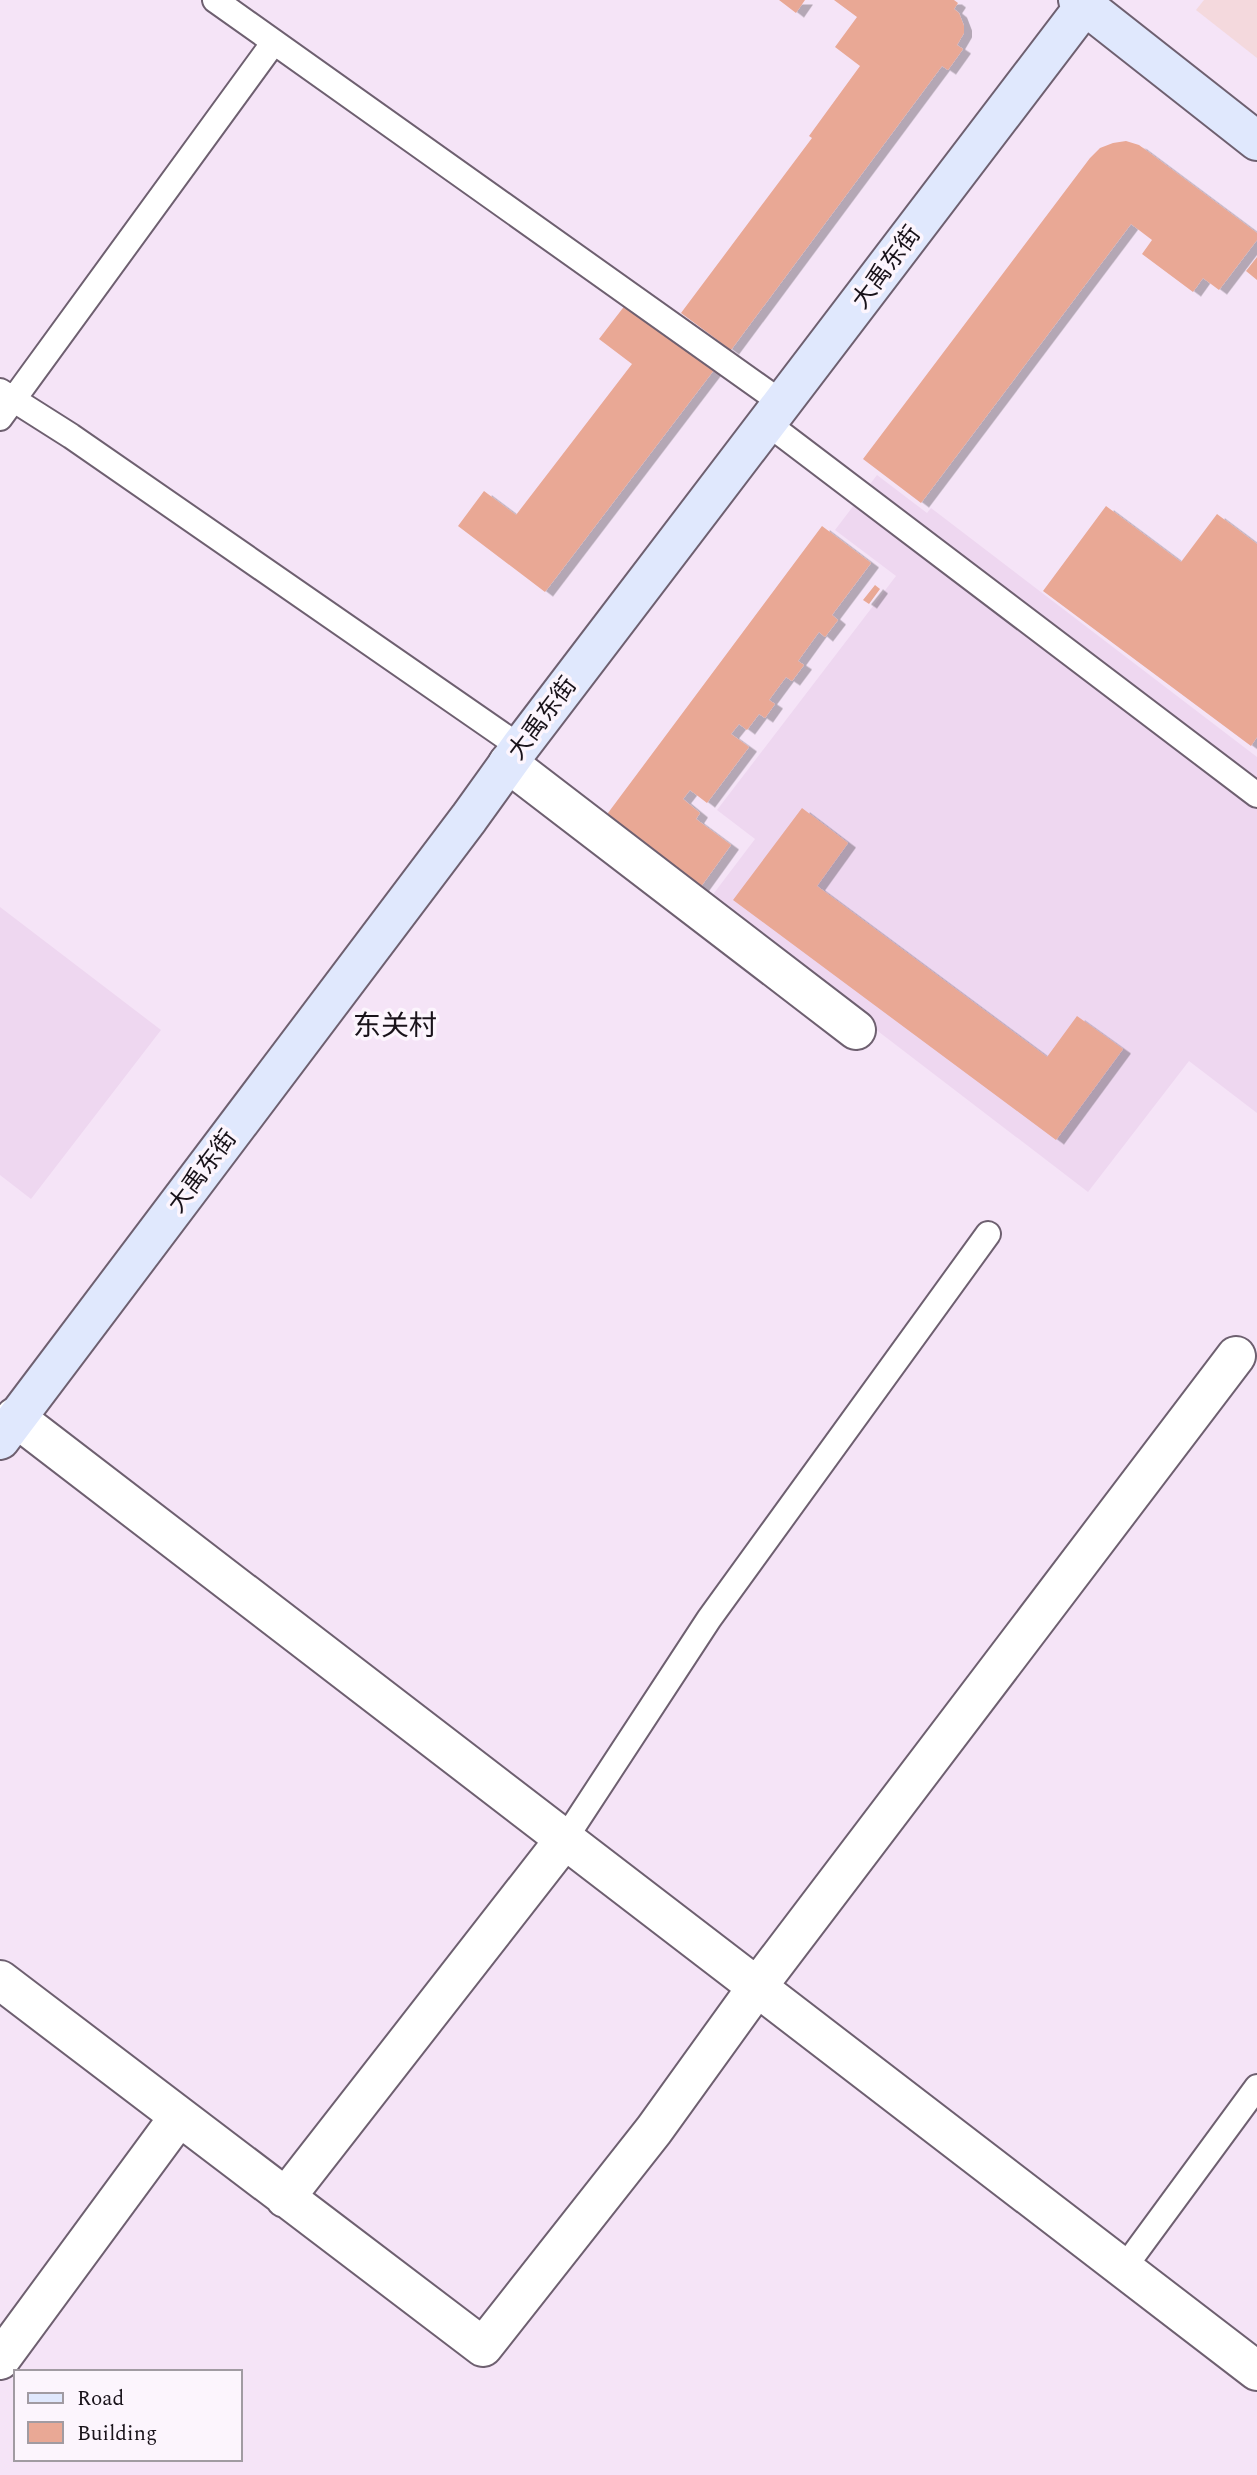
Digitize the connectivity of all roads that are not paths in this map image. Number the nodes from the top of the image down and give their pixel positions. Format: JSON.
{"nodes":[{"id":1,"x":215,"y":0,"type":"edge"},
{"id":2,"x":1084,"y":2,"type":"edge"},
{"id":3,"x":274,"y":42,"type":"junction"},
{"id":4,"x":1257,"y":141,"type":"edge"},
{"id":5,"x":4,"y":403,"type":"edge"},
{"id":6,"x":774,"y":413,"type":"junction"},
{"id":7,"x":514,"y":755,"type":"junction"},
{"id":8,"x":1257,"y":795,"type":"edge"},
{"id":9,"x":856,"y":1030,"type":"dead end"},
{"id":10,"x":988,"y":1234,"type":"dead end"},
{"id":11,"x":1236,"y":1356,"type":"dead end"},
{"id":12,"x":8,"y":1429,"type":"edge"},
{"id":13,"x":565,"y":1839,"type":"junction"},
{"id":14,"x":0,"y":1980,"type":"edge"},
{"id":15,"x":757,"y":1987,"type":"junction"},
{"id":16,"x":1257,"y":2087,"type":"edge"},
{"id":17,"x":178,"y":2118,"type":"junction"},
{"id":18,"x":285,"y":2198,"type":"junction"},
{"id":19,"x":1124,"y":2268,"type":"junction"},
{"id":20,"x":0,"y":2360,"type":"edge"},
{"id":21,"x":1257,"y":2371,"type":"edge"}],
"edges":[{"from":1,"to":3,"type":"lane"},
{"from":2,"to":4,"type":"street"},
{"from":2,"to":6,"type":"street","name":"大禹东街"},
{"from":3,"to":5,"type":"lane"},
{"from":3,"to":6,"type":"lane"},
{"from":5,"to":7,"type":"lane"},
{"from":6,"to":7,"type":"street","name":"大禹东街"},
{"from":6,"to":8,"type":"lane"},
{"from":7,"to":9,"type":"street"},
{"from":7,"to":12,"type":"street","name":"大禹东街"},
{"from":10,"to":13,"type":"lane"},
{"from":11,"to":15,"type":"street"},
{"from":12,"to":13,"type":"street"},
{"from":13,"to":15,"type":"street"},
{"from":13,"to":18,"type":"street"},
{"from":14,"to":17,"type":"street"},
{"from":15,"to":18,"type":"street"},
{"from":15,"to":19,"type":"street"},
{"from":16,"to":19,"type":"lane"},
{"from":17,"to":18,"type":"street"},
{"from":17,"to":20,"type":"street"},
{"from":19,"to":21,"type":"street"}]}
